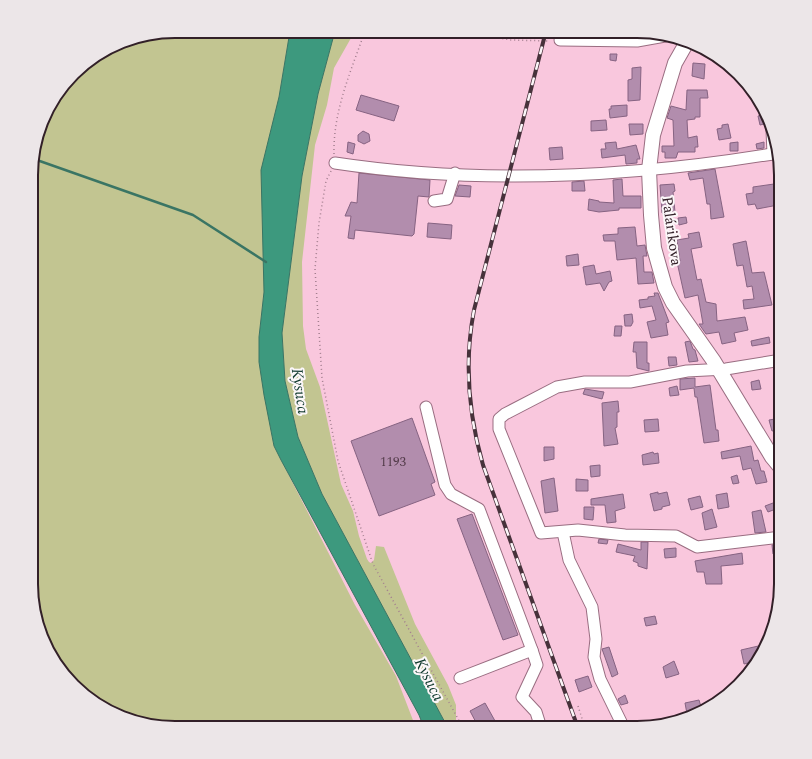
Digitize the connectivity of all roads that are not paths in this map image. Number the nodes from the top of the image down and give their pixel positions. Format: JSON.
{"nodes":[{"id":1,"x":651,"y":39,"type":"edge"},
{"id":2,"x":560,"y":40,"type":"road end"},
{"id":3,"x":684,"y":46,"type":"edge"},
{"id":4,"x":772,"y":154,"type":"edge"},
{"id":5,"x":335,"y":162,"type":"road end"},
{"id":6,"x":649,"y":170,"type":"junction"},
{"id":7,"x":454,"y":173,"type":"junction"},
{"id":8,"x":434,"y":201,"type":"dead end"},
{"id":9,"x":774,"y":361,"type":"edge"},
{"id":10,"x":718,"y":370,"type":"junction"},
{"id":11,"x":426,"y":407,"type":"dead end"},
{"id":12,"x":774,"y":459,"type":"edge"},
{"id":13,"x":563,"y":532,"type":"junction"},
{"id":14,"x":774,"y":538,"type":"edge"},
{"id":15,"x":532,"y":650,"type":"junction"},
{"id":16,"x":460,"y":678,"type":"dead end"},
{"id":17,"x":539,"y":721,"type":"edge"},
{"id":18,"x":621,"y":721,"type":"edge"}],
"edges":[{"from":1,"to":2,"type":"street"},
{"from":3,"to":6,"type":"main road","name":"Palárikova"},
{"from":4,"to":6,"type":"street"},
{"from":5,"to":7,"type":"street"},
{"from":6,"to":7,"type":"street"},
{"from":6,"to":10,"type":"main road","name":"Palárikova"},
{"from":7,"to":8,"type":"street"},
{"from":9,"to":10,"type":"street"},
{"from":10,"to":12,"type":"main road","name":"Palárikova"},
{"from":10,"to":13,"type":"street"},
{"from":11,"to":15,"type":"street"},
{"from":13,"to":14,"type":"street"},
{"from":13,"to":18,"type":"street"},
{"from":15,"to":16,"type":"street"},
{"from":15,"to":17,"type":"street"}]}
